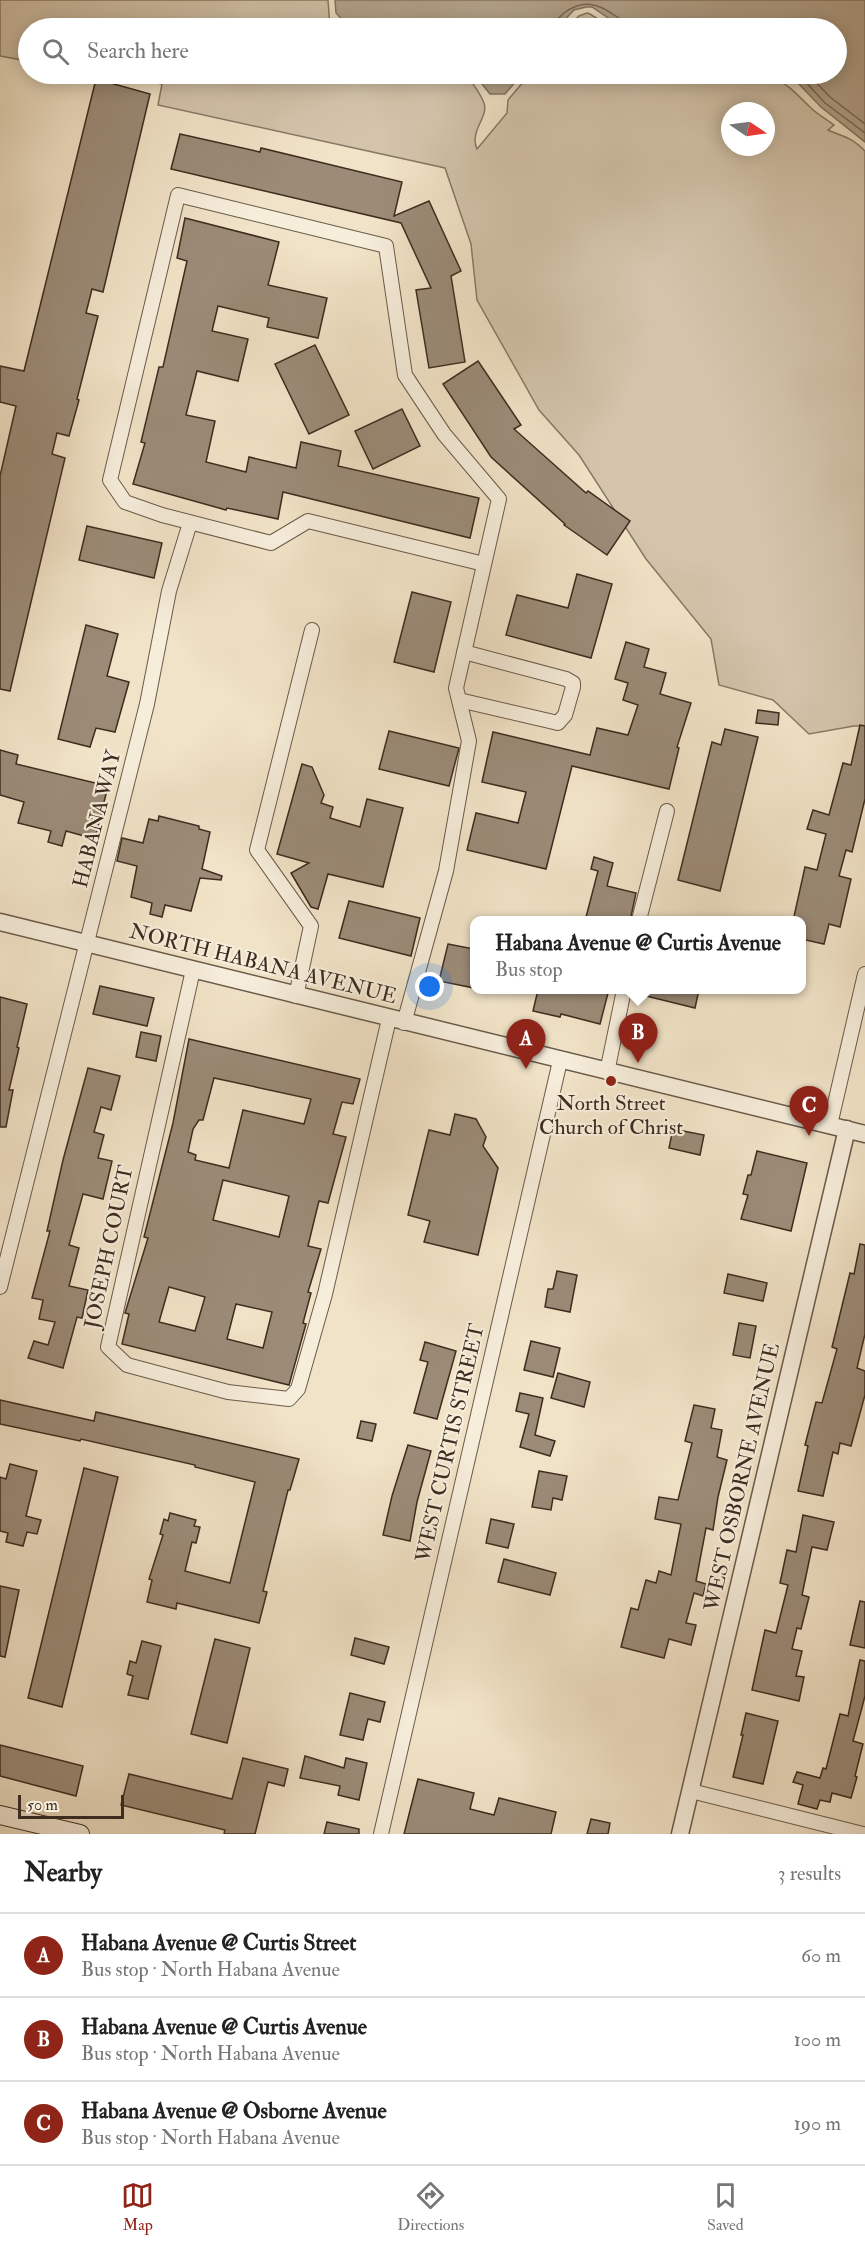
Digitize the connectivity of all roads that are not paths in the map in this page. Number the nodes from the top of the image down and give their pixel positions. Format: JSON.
{"nodes":[{"id":1,"x":190,"y":523,"type":"junction"},
{"id":2,"x":484,"y":564,"type":"junction"},
{"id":3,"x":312,"y":630,"type":"dead end"},
{"id":4,"x":464,"y":652,"type":"junction"},
{"id":5,"x":459,"y":700,"type":"junction"},
{"id":6,"x":667,"y":811,"type":"dead end"},
{"id":7,"x":640,"y":916,"type":"edge"},
{"id":8,"x":0,"y":922,"type":"edge"},
{"id":9,"x":87,"y":944,"type":"junction"},
{"id":10,"x":193,"y":970,"type":"junction"},
{"id":11,"x":865,"y":974,"type":"edge"},
{"id":12,"x":623,"y":994,"type":"edge"},
{"id":13,"x":296,"y":996,"type":"junction"},
{"id":14,"x":397,"y":1021,"type":"junction"},
{"id":15,"x":560,"y":1061,"type":"junction"},
{"id":16,"x":607,"y":1072,"type":"junction"},
{"id":17,"x":830,"y":1125,"type":"junction"},
{"id":18,"x":847,"y":1130,"type":"junction"},
{"id":19,"x":865,"y":1134,"type":"edge"},
{"id":20,"x":0,"y":1287,"type":"edge"},
{"id":21,"x":691,"y":1791,"type":"junction"},
{"id":22,"x":0,"y":1815,"type":"edge"},
{"id":23,"x":80,"y":1834,"type":"edge"},
{"id":24,"x":381,"y":1834,"type":"edge"},
{"id":25,"x":680,"y":1834,"type":"edge"},
{"id":26,"x":863,"y":1834,"type":"edge"}],
"edges":[{"from":1,"to":2,"type":"street"},
{"from":1,"to":2,"type":"street"},
{"from":1,"to":9,"type":"street","name":"HABANA WAY"},
{"from":2,"to":4,"type":"street"},
{"from":3,"to":13,"type":"street"},
{"from":4,"to":5,"type":"street"},
{"from":4,"to":5,"type":"street"},
{"from":5,"to":14,"type":"street"},
{"from":6,"to":7,"type":"street"},
{"from":8,"to":9,"type":"street","name":"NORTH HABANA AVENUE"},
{"from":9,"to":10,"type":"street","name":"NORTH HABANA AVENUE"},
{"from":9,"to":20,"type":"street","name":"HABANA WAY"},
{"from":10,"to":13,"type":"street","name":"NORTH HABANA AVENUE"},
{"from":10,"to":14,"type":"street","name":"JOSEPH COURT"},
{"from":11,"to":17,"type":"street"},
{"from":12,"to":16,"type":"street"},
{"from":13,"to":14,"type":"street","name":"NORTH HABANA AVENUE"},
{"from":14,"to":15,"type":"street","name":"NORTH HABANA AVENUE"},
{"from":15,"to":16,"type":"street","name":"NORTH HABANA AVENUE"},
{"from":15,"to":24,"type":"street","name":"WEST CURTIS STREET"},
{"from":16,"to":17,"type":"street","name":"NORTH HABANA AVENUE"},
{"from":17,"to":18,"type":"street","name":"NORTH HABANA AVENUE"},
{"from":18,"to":19,"type":"street","name":"NORTH HABANA AVENUE"},
{"from":18,"to":21,"type":"street","name":"WEST OSBORNE AVENUE"},
{"from":21,"to":25,"type":"street","name":"WEST OSBORNE AVENUE"},
{"from":21,"to":26,"type":"street"},
{"from":22,"to":23,"type":"main road"}]}
